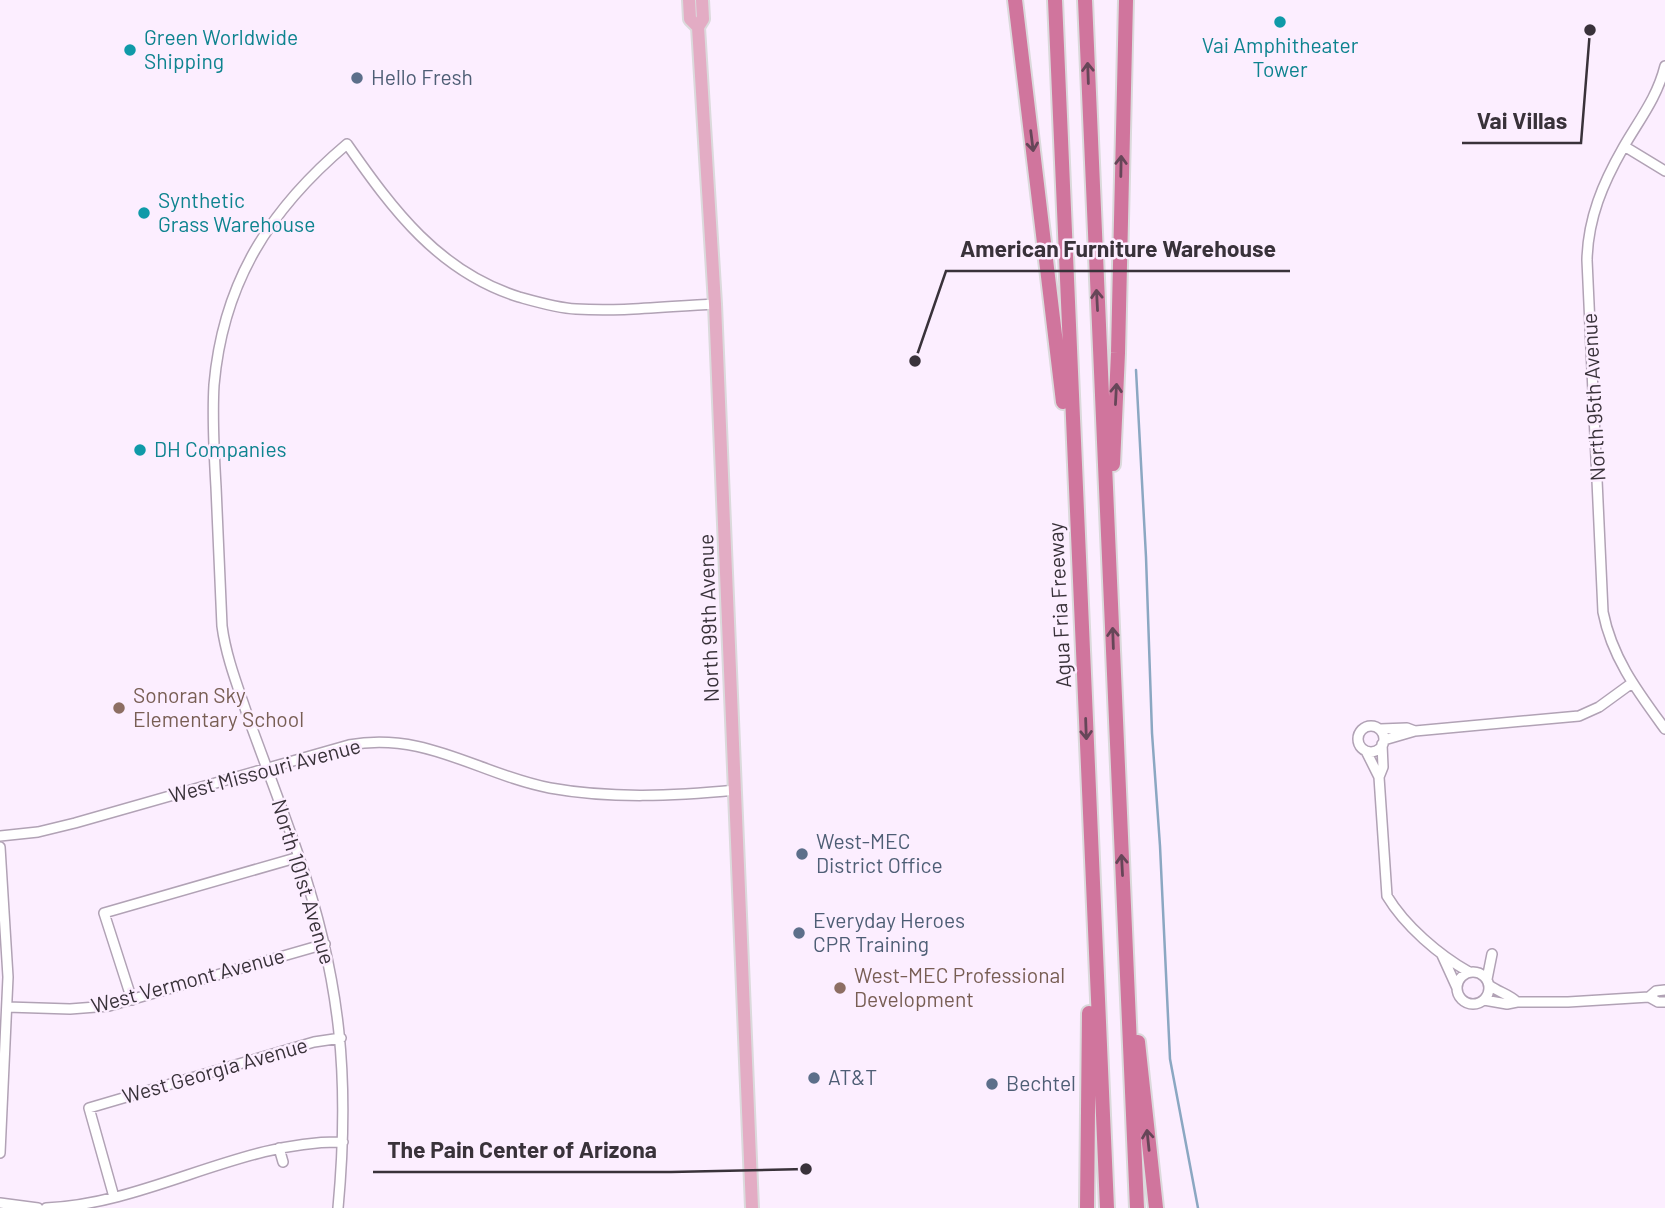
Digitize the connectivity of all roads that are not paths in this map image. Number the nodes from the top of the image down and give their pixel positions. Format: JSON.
{"nodes":[{"id":1,"x":689,"y":0,"type":"edge"},
{"id":2,"x":702,"y":0,"type":"edge"},
{"id":3,"x":1015,"y":0,"type":"edge"},
{"id":4,"x":1055,"y":0,"type":"edge"},
{"id":5,"x":1085,"y":0,"type":"edge"},
{"id":6,"x":1126,"y":0,"type":"edge"},
{"id":7,"x":698,"y":27,"type":"junction"},
{"id":8,"x":1665,"y":66,"type":"edge"},
{"id":9,"x":1624,"y":146,"type":"junction"},
{"id":10,"x":1665,"y":171,"type":"edge"},
{"id":11,"x":715,"y":304,"type":"junction"},
{"id":12,"x":1108,"y":536,"type":"junction"},
{"id":13,"x":1077,"y":538,"type":"junction"},
{"id":14,"x":1632,"y":683,"type":"junction"},
{"id":15,"x":1380,"y":729,"type":"junction"},
{"id":16,"x":1665,"y":729,"type":"edge"},
{"id":17,"x":1415,"y":731,"type":"junction"},
{"id":18,"x":1383,"y":742,"type":"junction"},
{"id":19,"x":1366,"y":751,"type":"junction"},
{"id":20,"x":267,"y":768,"type":"junction"},
{"id":21,"x":1379,"y":777,"type":"junction"},
{"id":22,"x":736,"y":790,"type":"junction"},
{"id":23,"x":0,"y":836,"type":"edge"},
{"id":24,"x":0,"y":847,"type":"edge"},
{"id":25,"x":299,"y":857,"type":"junction"},
{"id":26,"x":2,"y":932,"type":"edge"},
{"id":27,"x":1126,"y":933,"type":"junction"},
{"id":28,"x":1096,"y":934,"type":"junction"},
{"id":29,"x":325,"y":944,"type":"junction"},
{"id":30,"x":1442,"y":955,"type":"junction"},
{"id":31,"x":1472,"y":972,"type":"junction"},
{"id":32,"x":1488,"y":982,"type":"junction"},
{"id":33,"x":1457,"y":989,"type":"junction"},
{"id":34,"x":1665,"y":990,"type":"edge"},
{"id":35,"x":1649,"y":997,"type":"junction"},
{"id":36,"x":131,"y":1000,"type":"junction"},
{"id":37,"x":1484,"y":1000,"type":"junction"},
{"id":38,"x":1517,"y":1002,"type":"junction"},
{"id":39,"x":1665,"y":1002,"type":"edge"},
{"id":40,"x":7,"y":1007,"type":"junction"},
{"id":41,"x":341,"y":1038,"type":"junction"},
{"id":42,"x":1,"y":1107,"type":"edge"},
{"id":43,"x":343,"y":1142,"type":"junction"},
{"id":44,"x":279,"y":1148,"type":"junction"},
{"id":45,"x":0,"y":1153,"type":"edge"},
{"id":46,"x":283,"y":1162,"type":"dead end"},
{"id":47,"x":114,"y":1197,"type":"junction"},
{"id":48,"x":0,"y":1203,"type":"edge"},
{"id":49,"x":38,"y":1208,"type":"edge"},
{"id":50,"x":46,"y":1208,"type":"edge"},
{"id":51,"x":338,"y":1208,"type":"edge"},
{"id":52,"x":752,"y":1208,"type":"edge"},
{"id":53,"x":1087,"y":1208,"type":"edge"},
{"id":54,"x":1107,"y":1208,"type":"edge"},
{"id":55,"x":1137,"y":1208,"type":"edge"},
{"id":56,"x":1156,"y":1208,"type":"edge"}],
"edges":[{"from":1,"to":7,"type":"main road","name":"North 99th Avenue"},
{"from":2,"to":7,"type":"main road","name":"North 99th Avenue"},
{"from":3,"to":13,"type":"highway","one_way":true},
{"from":4,"to":13,"type":"highway","name":"Agua Fria Freeway"},
{"from":12,"to":5,"type":"highway","one_way":true},
{"from":12,"to":6,"type":"highway","one_way":true},
{"from":7,"to":11,"type":"main road","name":"North 99th Avenue"},
{"from":8,"to":9,"type":"street","name":"North 95th Avenue"},
{"from":9,"to":10,"type":"street"},
{"from":9,"to":14,"type":"street","name":"North 95th Avenue"},
{"from":11,"to":20,"type":"street","name":"North 101st Avenue"},
{"from":11,"to":22,"type":"main road","name":"North 99th Avenue"},
{"from":27,"to":12,"type":"highway","one_way":true},
{"from":13,"to":28,"type":"highway","name":"Agua Fria Freeway","one_way":true},
{"from":14,"to":16,"type":"street","name":"North 95th Avenue"},
{"from":14,"to":17,"type":"street"},
{"from":15,"to":17,"type":"street"},
{"from":15,"to":18,"type":"street"},
{"from":15,"to":19,"type":"street"},
{"from":17,"to":18,"type":"street"},
{"from":18,"to":19,"type":"street"},
{"from":18,"to":21,"type":"street"},
{"from":19,"to":21,"type":"street"},
{"from":20,"to":22,"type":"street","name":"West Missouri Avenue"},
{"from":20,"to":23,"type":"street","name":"West Missouri Avenue"},
{"from":20,"to":25,"type":"street","name":"North 101st Avenue"},
{"from":21,"to":30,"type":"street"},
{"from":22,"to":52,"type":"main road","name":"North 99th Avenue"},
{"from":24,"to":26,"type":"street"},
{"from":25,"to":29,"type":"street","name":"North 101st Avenue"},
{"from":25,"to":36,"type":"street"},
{"from":26,"to":40,"type":"street"},
{"from":27,"to":55,"type":"highway"},
{"from":56,"to":27,"type":"highway","one_way":true},
{"from":28,"to":53,"type":"highway"},
{"from":28,"to":54,"type":"highway","name":"Agua Fria Freeway"},
{"from":29,"to":36,"type":"street","name":"West Vermont Avenue"},
{"from":29,"to":41,"type":"street","name":"North 101st Avenue"},
{"from":30,"to":31,"type":"street"},
{"from":30,"to":33,"type":"street"},
{"from":31,"to":32,"type":"street"},
{"from":31,"to":32,"type":"street"},
{"from":31,"to":33,"type":"street"},
{"from":32,"to":37,"type":"street"},
{"from":32,"to":38,"type":"street"},
{"from":33,"to":37,"type":"street"},
{"from":34,"to":35,"type":"street"},
{"from":35,"to":38,"type":"street"},
{"from":35,"to":39,"type":"street"},
{"from":36,"to":40,"type":"street","name":"West Vermont Avenue"},
{"from":37,"to":38,"type":"street"},
{"from":40,"to":42,"type":"street"},
{"from":41,"to":43,"type":"street","name":"North 101st Avenue"},
{"from":41,"to":47,"type":"street","name":"West Georgia Avenue"},
{"from":42,"to":45,"type":"street"},
{"from":43,"to":44,"type":"street"},
{"from":43,"to":51,"type":"street","name":"North 101st Avenue"},
{"from":44,"to":46,"type":"street"},
{"from":44,"to":47,"type":"street"},
{"from":47,"to":50,"type":"street"},
{"from":48,"to":49,"type":"street"}]}
